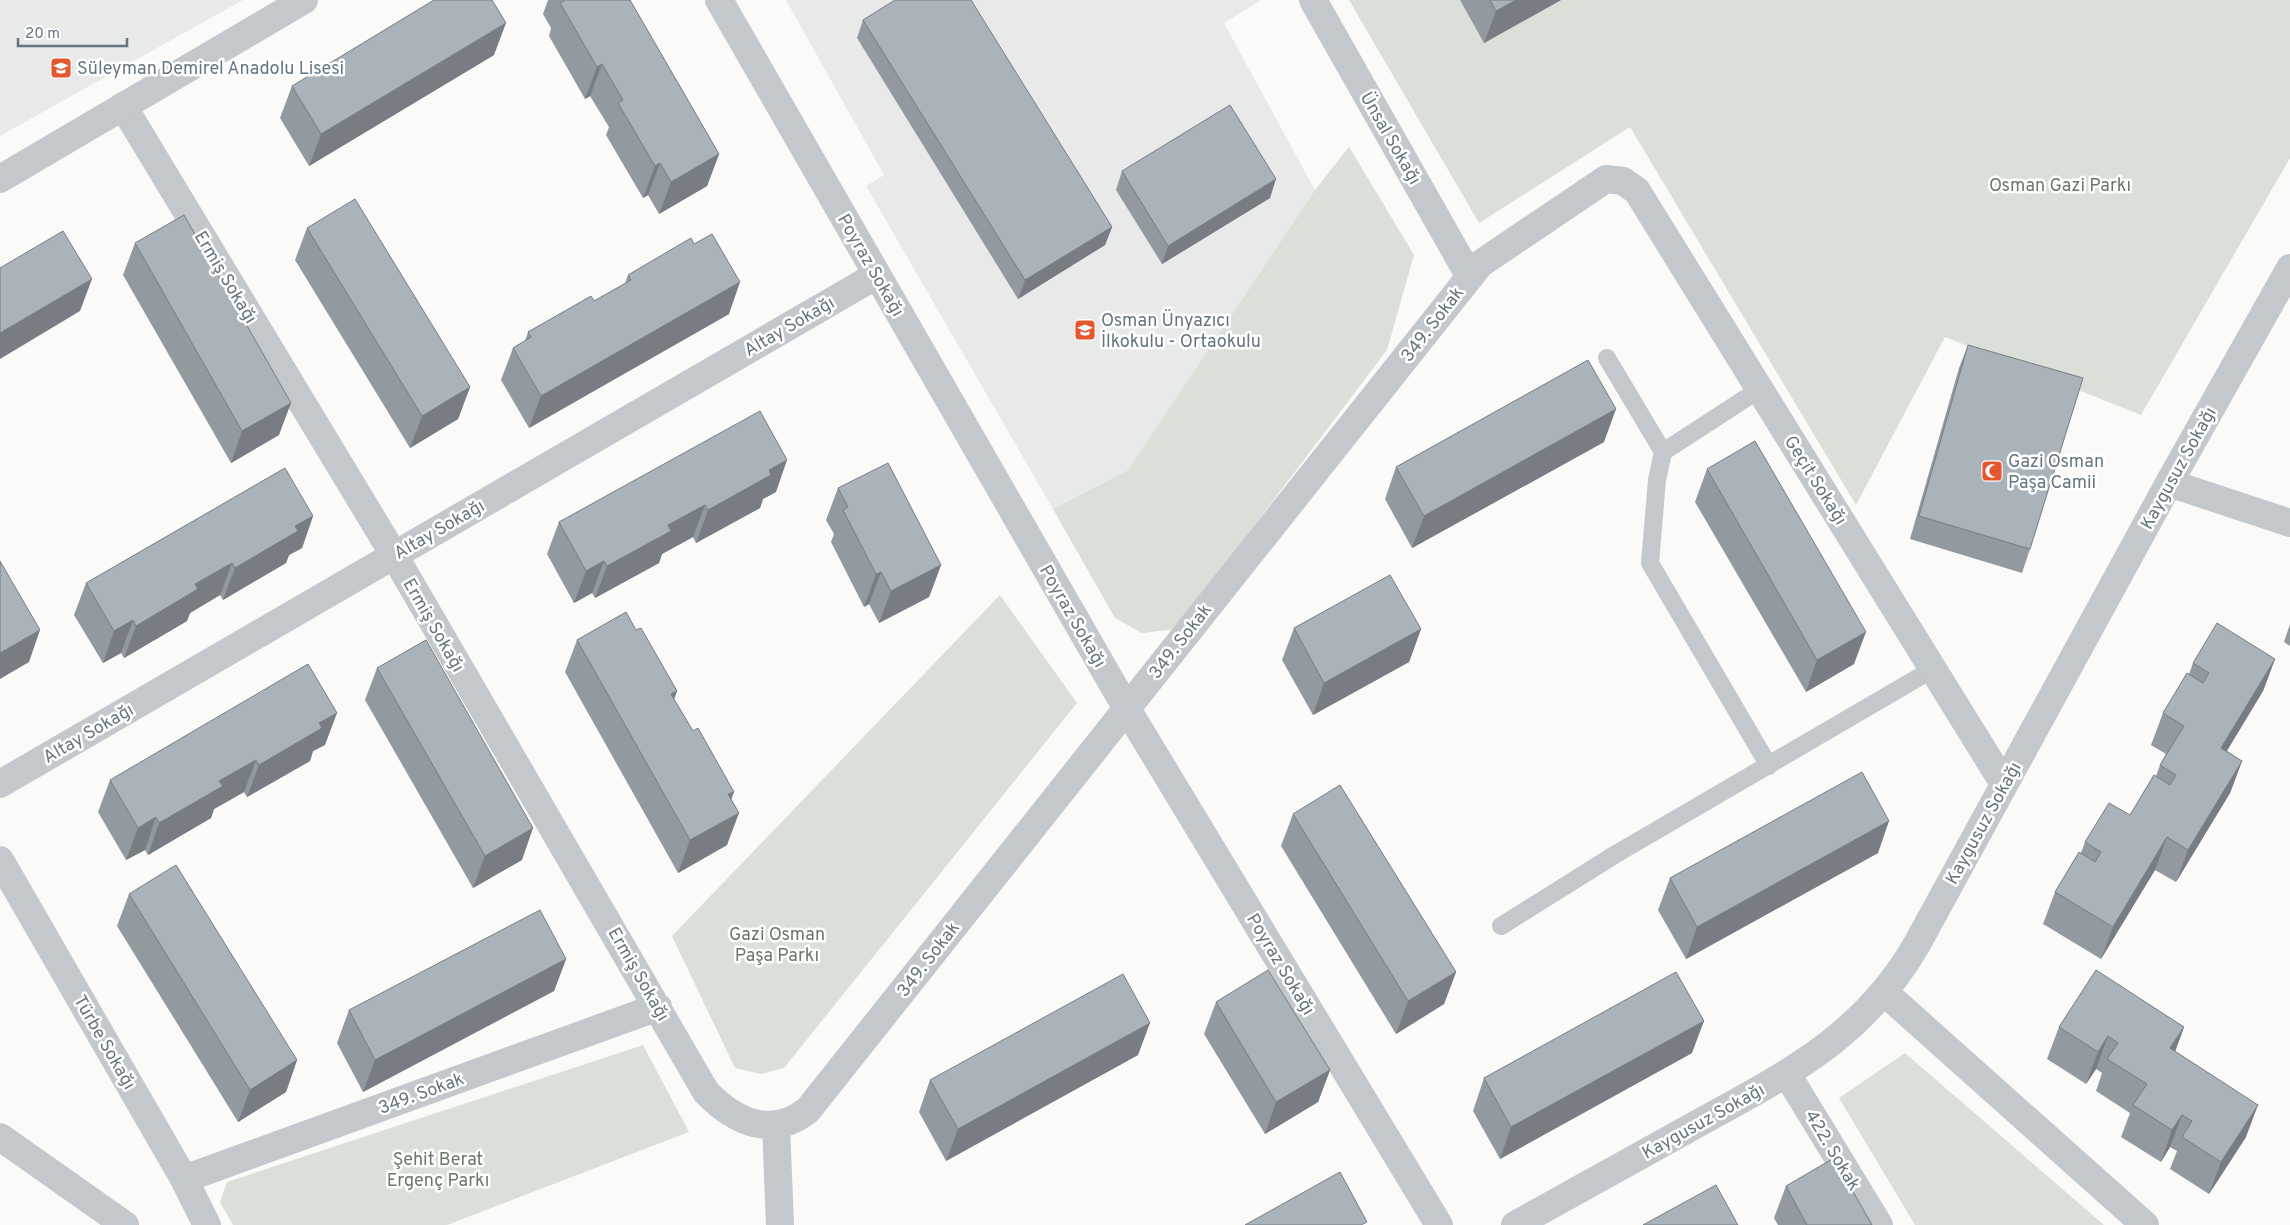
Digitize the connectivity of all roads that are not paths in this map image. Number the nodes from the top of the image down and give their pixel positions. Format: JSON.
{"nodes":[{"id":1,"x":304,"y":0,"type":"edge"},
{"id":2,"x":719,"y":0,"type":"edge"},
{"id":3,"x":1313,"y":0,"type":"edge"},
{"id":4,"x":123,"y":106,"type":"junction"},
{"id":5,"x":0,"y":179,"type":"edge"},
{"id":6,"x":1623,"y":181,"type":"joint"},
{"id":7,"x":2290,"y":268,"type":"edge"},
{"id":8,"x":877,"y":275,"type":"junction"},
{"id":9,"x":1470,"y":277,"type":"junction"},
{"id":10,"x":1608,"y":358,"type":"dead end"},
{"id":11,"x":1760,"y":389,"type":"junction"},
{"id":12,"x":1663,"y":452,"type":"junction"},
{"id":13,"x":2169,"y":483,"type":"junction"},
{"id":14,"x":2290,"y":522,"type":"edge"},
{"id":15,"x":394,"y":556,"type":"junction"},
{"id":16,"x":1933,"y":669,"type":"junction"},
{"id":17,"x":1127,"y":709,"type":"junction"},
{"id":18,"x":1769,"y":766,"type":"junction"},
{"id":19,"x":0,"y":784,"type":"edge"},
{"id":20,"x":2004,"y":784,"type":"junction"},
{"id":21,"x":0,"y":860,"type":"edge"},
{"id":22,"x":1502,"y":926,"type":"dead end"},
{"id":23,"x":1884,"y":992,"type":"junction"},
{"id":24,"x":658,"y":1007,"type":"junction"},
{"id":25,"x":1787,"y":1074,"type":"junction"},
{"id":26,"x":768,"y":1125,"type":"junction"},
{"id":27,"x":0,"y":1137,"type":"edge"},
{"id":28,"x":184,"y":1179,"type":"junction"},
{"id":29,"x":125,"y":1225,"type":"edge"},
{"id":30,"x":207,"y":1225,"type":"edge"},
{"id":31,"x":780,"y":1225,"type":"edge"},
{"id":32,"x":1439,"y":1225,"type":"edge"},
{"id":33,"x":1515,"y":1225,"type":"edge"},
{"id":34,"x":1879,"y":1225,"type":"edge"},
{"id":35,"x":2145,"y":1225,"type":"edge"}],
"edges":[{"from":1,"to":4,"type":"street"},
{"from":2,"to":8,"type":"street","name":"Poyraz Sokağı"},
{"from":3,"to":9,"type":"street","name":"Ünsal Sokağı"},
{"from":4,"to":5,"type":"street"},
{"from":4,"to":15,"type":"street","name":"Ermiş Sokağı"},
{"from":6,"to":9,"type":"street","name":"349. Sokak"},
{"from":6,"to":11,"type":"street","name":"Geçit Sokağı"},
{"from":7,"to":13,"type":"street","name":"Kaygusuz Sokağı"},
{"from":8,"to":15,"type":"street","name":"Altay Sokağı"},
{"from":8,"to":17,"type":"street","name":"Poyraz Sokağı"},
{"from":9,"to":17,"type":"street","name":"349. Sokak"},
{"from":10,"to":12,"type":"lane"},
{"from":11,"to":12,"type":"lane"},
{"from":11,"to":16,"type":"street","name":"Geçit Sokağı"},
{"from":12,"to":18,"type":"lane"},
{"from":13,"to":14,"type":"street"},
{"from":13,"to":20,"type":"street","name":"Kaygusuz Sokağı"},
{"from":15,"to":19,"type":"street","name":"Altay Sokağı"},
{"from":15,"to":24,"type":"street","name":"Ermiş Sokağı"},
{"from":16,"to":18,"type":"lane"},
{"from":16,"to":20,"type":"street","name":"Geçit Sokağı"},
{"from":17,"to":26,"type":"street","name":"349. Sokak"},
{"from":17,"to":32,"type":"street","name":"Poyraz Sokağı"},
{"from":18,"to":22,"type":"lane"},
{"from":20,"to":23,"type":"street","name":"Kaygusuz Sokağı"},
{"from":21,"to":28,"type":"street","name":"Türbe Sokağı"},
{"from":23,"to":25,"type":"street","name":"Kaygusuz Sokağı"},
{"from":23,"to":35,"type":"street"},
{"from":24,"to":26,"type":"street","name":"Ermiş Sokağı"},
{"from":24,"to":28,"type":"street","name":"349. Sokak"},
{"from":25,"to":33,"type":"street","name":"Kaygusuz Sokağı"},
{"from":25,"to":34,"type":"street","name":"422. Sokak"},
{"from":26,"to":31,"type":"street"},
{"from":27,"to":29,"type":"street"},
{"from":28,"to":30,"type":"street","name":"Türbe Sokağı"}]}
